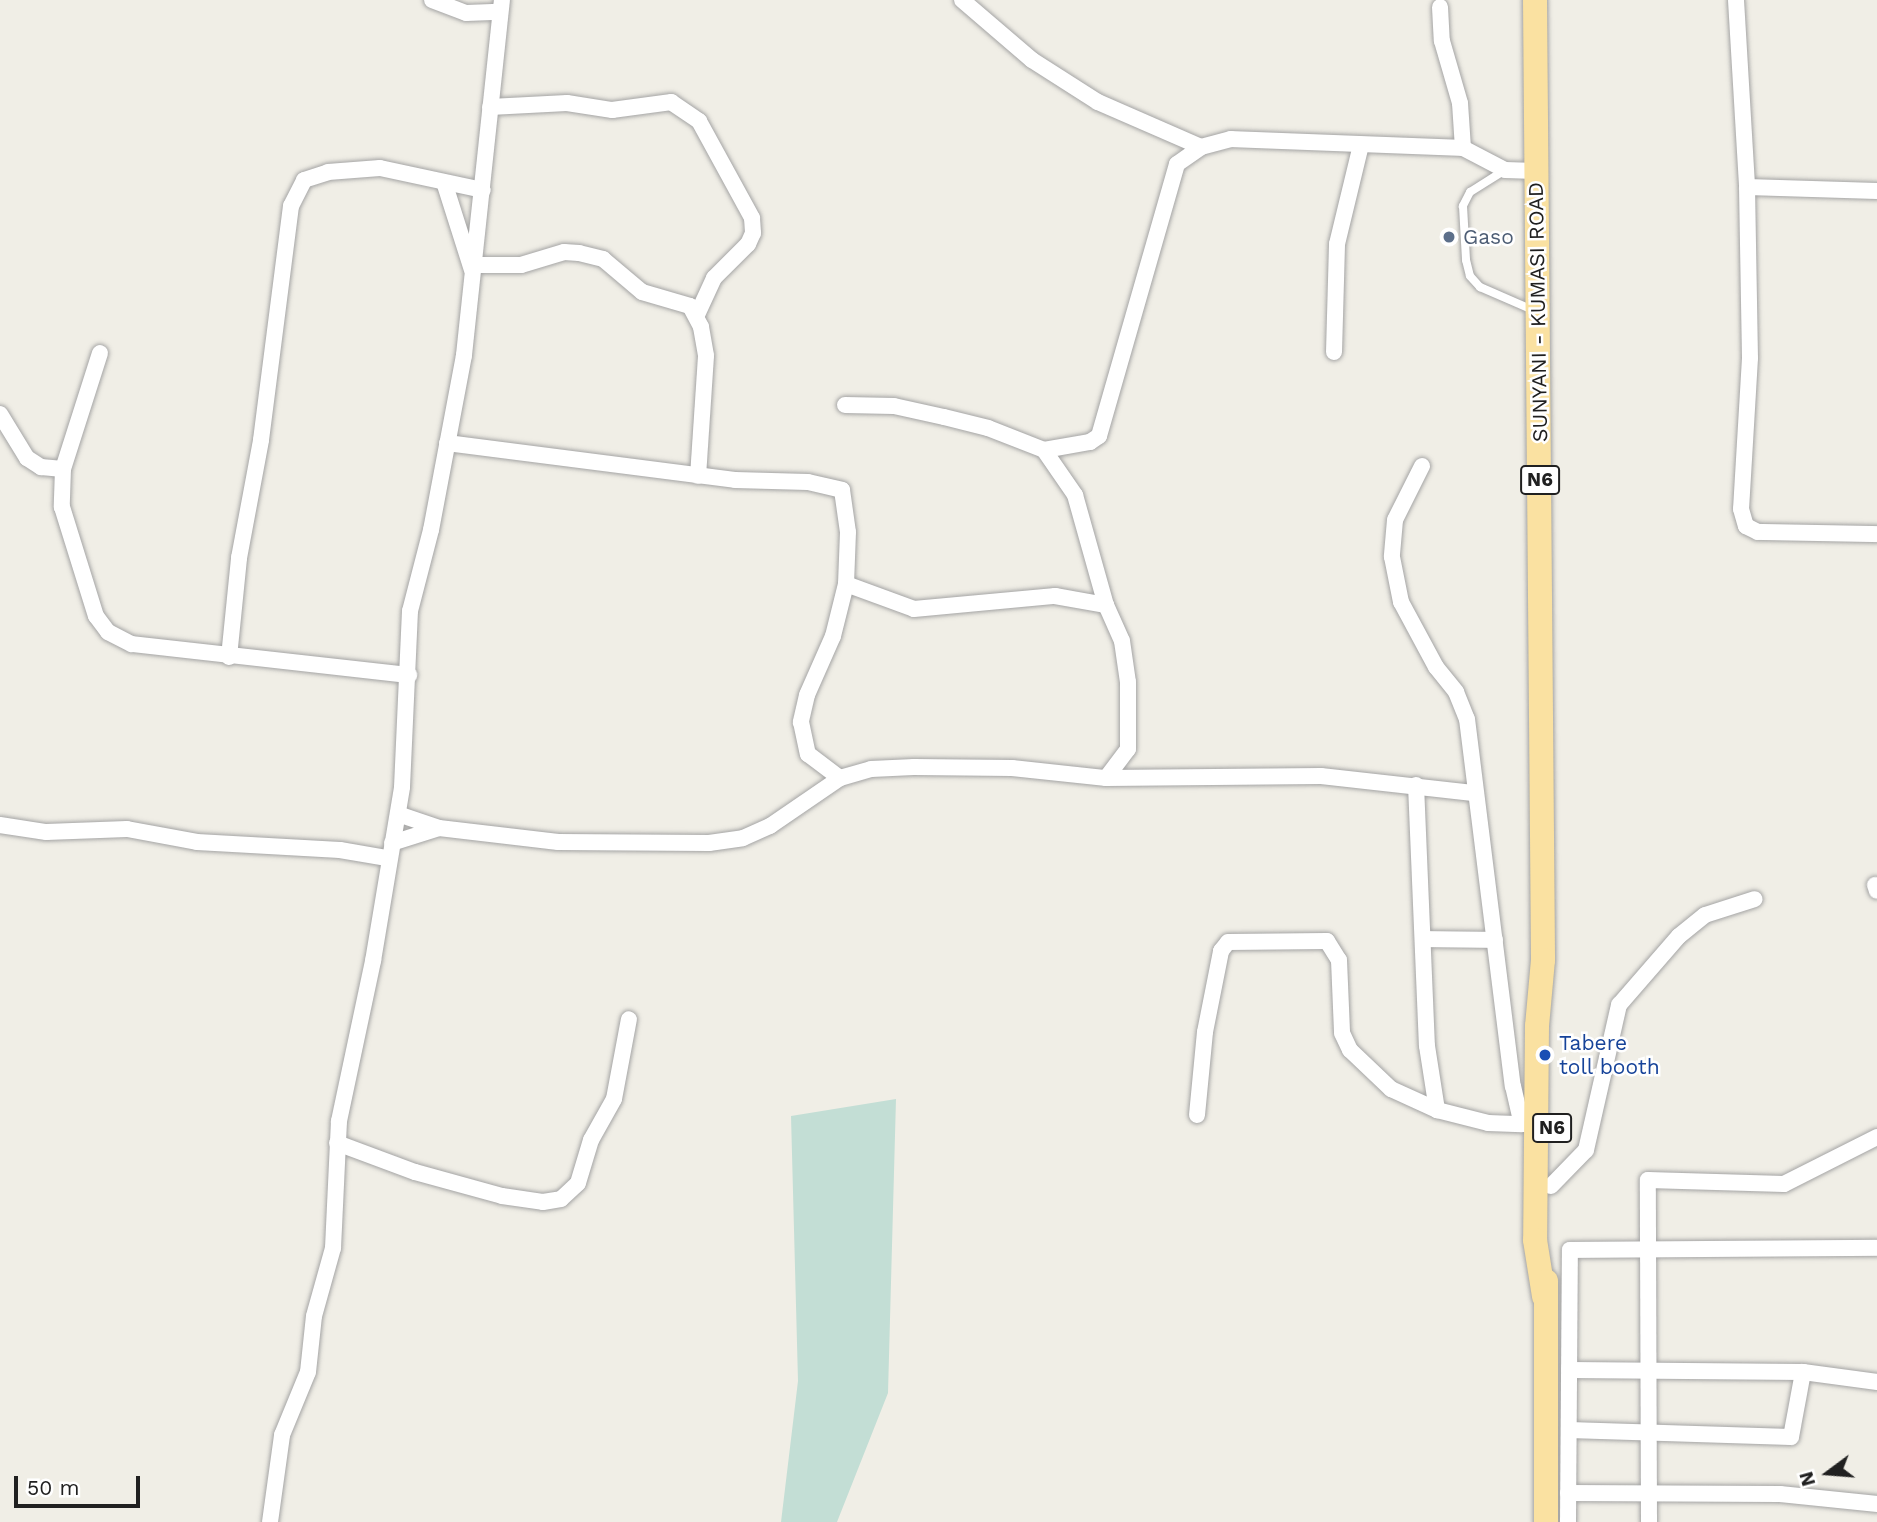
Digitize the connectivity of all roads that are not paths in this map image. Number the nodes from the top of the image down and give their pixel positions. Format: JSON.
{"nodes":[{"id":1,"x":432,"y":0,"type":"edge"},
{"id":2,"x":962,"y":0,"type":"edge"},
{"id":3,"x":1535,"y":0,"type":"edge"},
{"id":4,"x":1736,"y":0,"type":"edge"},
{"id":5,"x":501,"y":6,"type":"edge"},
{"id":6,"x":1440,"y":6,"type":"dead end"},
{"id":7,"x":490,"y":107,"type":"junction"},
{"id":8,"x":1361,"y":145,"type":"junction"},
{"id":9,"x":1201,"y":146,"type":"junction"},
{"id":10,"x":1463,"y":148,"type":"junction"},
{"id":11,"x":1505,"y":170,"type":"junction"},
{"id":12,"x":1535,"y":171,"type":"junction"},
{"id":13,"x":445,"y":186,"type":"junction"},
{"id":14,"x":1747,"y":187,"type":"junction"},
{"id":15,"x":483,"y":190,"type":"junction"},
{"id":16,"x":1877,"y":191,"type":"edge"},
{"id":17,"x":474,"y":270,"type":"junction"},
{"id":18,"x":1539,"y":313,"type":"junction"},
{"id":19,"x":697,"y":316,"type":"junction"},
{"id":20,"x":1334,"y":352,"type":"dead end"},
{"id":21,"x":100,"y":353,"type":"dead end"},
{"id":22,"x":845,"y":405,"type":"dead end"},
{"id":23,"x":0,"y":414,"type":"edge"},
{"id":24,"x":447,"y":443,"type":"junction"},
{"id":25,"x":1044,"y":450,"type":"junction"},
{"id":26,"x":1422,"y":466,"type":"dead end"},
{"id":27,"x":63,"y":469,"type":"junction"},
{"id":28,"x":698,"y":476,"type":"junction"},
{"id":29,"x":1877,"y":534,"type":"edge"},
{"id":30,"x":846,"y":584,"type":"junction"},
{"id":31,"x":1106,"y":606,"type":"junction"},
{"id":32,"x":229,"y":657,"type":"junction"},
{"id":33,"x":409,"y":675,"type":"junction"},
{"id":34,"x":840,"y":778,"type":"junction"},
{"id":35,"x":1107,"y":778,"type":"junction"},
{"id":36,"x":1416,"y":785,"type":"junction"},
{"id":37,"x":1474,"y":793,"type":"junction"},
{"id":38,"x":398,"y":814,"type":"junction"},
{"id":39,"x":0,"y":825,"type":"edge"},
{"id":40,"x":439,"y":828,"type":"junction"},
{"id":41,"x":390,"y":851,"type":"junction"},
{"id":42,"x":1755,"y":899,"type":"dead end"},
{"id":43,"x":1425,"y":939,"type":"junction"},
{"id":44,"x":1495,"y":940,"type":"junction"},
{"id":45,"x":1543,"y":960,"type":"junction"},
{"id":46,"x":629,"y":1019,"type":"dead end"},
{"id":47,"x":1437,"y":1110,"type":"junction"},
{"id":48,"x":1197,"y":1115,"type":"dead end"},
{"id":49,"x":1530,"y":1124,"type":"junction"},
{"id":50,"x":1877,"y":1137,"type":"edge"},
{"id":51,"x":337,"y":1143,"type":"junction"},
{"id":52,"x":1551,"y":1186,"type":"junction"},
{"id":53,"x":1877,"y":1248,"type":"edge"},
{"id":54,"x":1648,"y":1250,"type":"junction"},
{"id":55,"x":1544,"y":1296,"type":"junction"},
{"id":56,"x":1569,"y":1370,"type":"junction"},
{"id":57,"x":1647,"y":1371,"type":"junction"},
{"id":58,"x":1802,"y":1372,"type":"junction"},
{"id":59,"x":1877,"y":1382,"type":"edge"},
{"id":60,"x":1569,"y":1430,"type":"junction"},
{"id":61,"x":1646,"y":1433,"type":"junction"},
{"id":62,"x":1648,"y":1491,"type":"junction"},
{"id":63,"x":1568,"y":1493,"type":"junction"},
{"id":64,"x":1877,"y":1504,"type":"edge"},
{"id":65,"x":270,"y":1522,"type":"edge"},
{"id":66,"x":1546,"y":1522,"type":"edge"},
{"id":67,"x":1568,"y":1522,"type":"edge"},
{"id":68,"x":1649,"y":1522,"type":"edge"}],
"edges":[{"from":1,"to":5,"type":"street"},
{"from":2,"to":9,"type":"street"},
{"from":3,"to":12,"type":"main road","name":"SUNYANI - KUMASI ROAD","number":"N6"},
{"from":4,"to":14,"type":"street"},
{"from":5,"to":7,"type":"street"},
{"from":6,"to":10,"type":"street"},
{"from":7,"to":15,"type":"street"},
{"from":7,"to":19,"type":"street"},
{"from":8,"to":9,"type":"street"},
{"from":8,"to":10,"type":"street"},
{"from":8,"to":20,"type":"street"},
{"from":9,"to":25,"type":"street"},
{"from":10,"to":11,"type":"street"},
{"from":11,"to":12,"type":"street"},
{"from":11,"to":18,"type":"lane"},
{"from":12,"to":18,"type":"main road","name":"SUNYANI - KUMASI ROAD","number":"N6"},
{"from":13,"to":15,"type":"street"},
{"from":13,"to":17,"type":"street"},
{"from":13,"to":32,"type":"street"},
{"from":14,"to":16,"type":"street"},
{"from":14,"to":29,"type":"street"},
{"from":15,"to":17,"type":"street"},
{"from":17,"to":19,"type":"street"},
{"from":17,"to":24,"type":"street"},
{"from":18,"to":45,"type":"main road","name":"SUNYANI - KUMASI ROAD","number":"N6"},
{"from":19,"to":28,"type":"street"},
{"from":21,"to":27,"type":"street"},
{"from":22,"to":25,"type":"street"},
{"from":23,"to":27,"type":"street"},
{"from":24,"to":28,"type":"street"},
{"from":24,"to":33,"type":"street"},
{"from":25,"to":31,"type":"street"},
{"from":26,"to":37,"type":"street"},
{"from":27,"to":32,"type":"street"},
{"from":28,"to":30,"type":"street"},
{"from":30,"to":31,"type":"street"},
{"from":30,"to":34,"type":"street"},
{"from":31,"to":35,"type":"street"},
{"from":32,"to":33,"type":"street"},
{"from":33,"to":38,"type":"street"},
{"from":34,"to":35,"type":"street"},
{"from":34,"to":40,"type":"street"},
{"from":35,"to":36,"type":"street"},
{"from":36,"to":37,"type":"street"},
{"from":36,"to":43,"type":"street"},
{"from":37,"to":44,"type":"street"},
{"from":38,"to":40,"type":"street"},
{"from":38,"to":41,"type":"street"},
{"from":39,"to":41,"type":"street"},
{"from":40,"to":41,"type":"street"},
{"from":41,"to":51,"type":"street"},
{"from":42,"to":52,"type":"street"},
{"from":43,"to":44,"type":"street"},
{"from":43,"to":47,"type":"street"},
{"from":44,"to":49,"type":"street"},
{"from":45,"to":49,"type":"main road","number":"N6"},
{"from":45,"to":52,"type":"main road","number":"N6"},
{"from":46,"to":51,"type":"street"},
{"from":47,"to":48,"type":"street"},
{"from":47,"to":49,"type":"street"},
{"from":49,"to":55,"type":"main road","number":"N6"},
{"from":50,"to":54,"type":"street"},
{"from":51,"to":65,"type":"street"},
{"from":52,"to":55,"type":"main road","number":"N6"},
{"from":53,"to":54,"type":"street"},
{"from":54,"to":56,"type":"street"},
{"from":54,"to":57,"type":"street"},
{"from":55,"to":66,"type":"main road","number":"N6"},
{"from":56,"to":57,"type":"street"},
{"from":56,"to":60,"type":"street"},
{"from":57,"to":58,"type":"street"},
{"from":57,"to":61,"type":"street"},
{"from":58,"to":59,"type":"street"},
{"from":58,"to":61,"type":"street"},
{"from":60,"to":61,"type":"street"},
{"from":60,"to":63,"type":"street"},
{"from":61,"to":62,"type":"street"},
{"from":62,"to":63,"type":"street"},
{"from":62,"to":64,"type":"street"},
{"from":62,"to":68,"type":"street"},
{"from":63,"to":67,"type":"street"}]}
